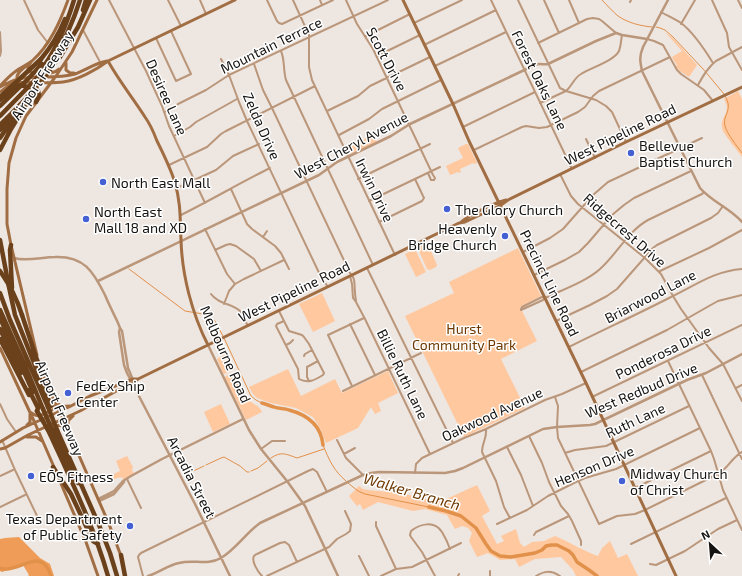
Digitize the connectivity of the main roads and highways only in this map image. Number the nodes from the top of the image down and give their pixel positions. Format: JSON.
{"nodes":[{"id":1,"x":68,"y":0,"type":"edge"},
{"id":2,"x":80,"y":0,"type":"edge"},
{"id":3,"x":86,"y":0,"type":"edge"},
{"id":4,"x":90,"y":0,"type":"edge"},
{"id":5,"x":97,"y":0,"type":"edge"},
{"id":6,"x":235,"y":0,"type":"edge"},
{"id":7,"x":403,"y":0,"type":"edge"},
{"id":8,"x":74,"y":1,"type":"edge"},
{"id":9,"x":230,"y":1,"type":"edge"},
{"id":10,"x":55,"y":56,"type":"junction"},
{"id":11,"x":32,"y":61,"type":"junction"},
{"id":12,"x":108,"y":61,"type":"junction"},
{"id":13,"x":66,"y":62,"type":"junction"},
{"id":14,"x":43,"y":65,"type":"junction"},
{"id":15,"x":76,"y":73,"type":"junction"},
{"id":16,"x":56,"y":76,"type":"junction"},
{"id":17,"x":17,"y":78,"type":"junction"},
{"id":18,"x":51,"y":82,"type":"junction"},
{"id":19,"x":19,"y":83,"type":"junction"},
{"id":20,"x":0,"y":87,"type":"edge"},
{"id":21,"x":37,"y":87,"type":"junction"},
{"id":22,"x":742,"y":87,"type":"edge"},
{"id":23,"x":0,"y":92,"type":"edge"},
{"id":24,"x":33,"y":93,"type":"junction"},
{"id":25,"x":0,"y":97,"type":"edge"},
{"id":26,"x":0,"y":100,"type":"edge"},
{"id":27,"x":36,"y":102,"type":"junction"},
{"id":28,"x":0,"y":106,"type":"edge"},
{"id":29,"x":0,"y":112,"type":"edge"},
{"id":30,"x":0,"y":116,"type":"edge"},
{"id":31,"x":0,"y":121,"type":"edge"},
{"id":32,"x":0,"y":125,"type":"edge"},
{"id":33,"x":0,"y":130,"type":"edge"},
{"id":34,"x":0,"y":138,"type":"edge"},
{"id":35,"x":0,"y":150,"type":"edge"},
{"id":36,"x":500,"y":203,"type":"junction"},
{"id":37,"x":0,"y":240,"type":"edge"},
{"id":38,"x":11,"y":245,"type":"junction"},
{"id":39,"x":0,"y":271,"type":"edge"},
{"id":40,"x":0,"y":293,"type":"edge"},
{"id":41,"x":0,"y":302,"type":"edge"},
{"id":42,"x":0,"y":310,"type":"edge"},
{"id":43,"x":0,"y":318,"type":"edge"},
{"id":44,"x":10,"y":320,"type":"junction"},
{"id":45,"x":19,"y":323,"type":"junction"},
{"id":46,"x":0,"y":329,"type":"edge"},
{"id":47,"x":0,"y":339,"type":"edge"},
{"id":48,"x":208,"y":345,"type":"junction"},
{"id":49,"x":0,"y":348,"type":"edge"},
{"id":50,"x":41,"y":369,"type":"junction"},
{"id":51,"x":132,"y":381,"type":"junction"},
{"id":52,"x":95,"y":394,"type":"junction"},
{"id":53,"x":53,"y":398,"type":"junction"},
{"id":54,"x":93,"y":404,"type":"junction"},
{"id":55,"x":70,"y":406,"type":"junction"},
{"id":56,"x":44,"y":409,"type":"junction"},
{"id":57,"x":80,"y":411,"type":"junction"},
{"id":58,"x":30,"y":412,"type":"junction"},
{"id":59,"x":60,"y":412,"type":"junction"},
{"id":60,"x":63,"y":419,"type":"junction"},
{"id":61,"x":35,"y":422,"type":"junction"},
{"id":62,"x":23,"y":428,"type":"junction"},
{"id":63,"x":68,"y":430,"type":"junction"},
{"id":64,"x":38,"y":431,"type":"junction"},
{"id":65,"x":53,"y":432,"type":"junction"},
{"id":66,"x":25,"y":437,"type":"junction"},
{"id":67,"x":1,"y":441,"type":"edge"},
{"id":68,"x":42,"y":441,"type":"junction"},
{"id":69,"x":0,"y":449,"type":"edge"},
{"id":70,"x":53,"y":466,"type":"junction"},
{"id":71,"x":98,"y":544,"type":"junction"},
{"id":72,"x":121,"y":555,"type":"joint"},
{"id":73,"x":98,"y":576,"type":"edge"},
{"id":74,"x":108,"y":576,"type":"edge"},
{"id":75,"x":117,"y":576,"type":"edge"},
{"id":76,"x":126,"y":576,"type":"edge"},
{"id":77,"x":676,"y":576,"type":"edge"}],
"edges":[{"from":1,"to":11,"type":"main road","name":"Airport Freeway"},
{"from":2,"to":10,"type":"highway"},
{"from":3,"to":21,"type":"highway","bridge":true},
{"from":4,"to":10,"type":"highway","name":"Airport Freeway"},
{"from":5,"to":13,"type":"main road","name":"Airport Freeway"},
{"from":6,"to":9,"type":"main road"},
{"from":7,"to":36,"type":"main road","name":"Precinct Line Road"},
{"from":8,"to":10,"type":"highway","name":"Airport Freeway"},
{"from":8,"to":25,"type":"highway","bridge":true},
{"from":9,"to":12,"type":"main road"},
{"from":10,"to":14,"type":"highway"},
{"from":10,"to":24,"type":"highway","name":"Airport Freeway","bridge":true},
{"from":10,"to":30,"type":"highway","bridge":true},
{"from":10,"to":31,"type":"highway","bridge":true},
{"from":11,"to":13,"type":"main road"},
{"from":11,"to":17,"type":"main road"},
{"from":11,"to":20,"type":"main road","name":"Airport Freeway"},
{"from":12,"to":15,"type":"main road"},
{"from":12,"to":18,"type":"main road"},
{"from":12,"to":48,"type":"main road","name":"Melbourne Road"},
{"from":13,"to":15,"type":"main road"},
{"from":13,"to":16,"type":"main road","name":"Airport Freeway"},
{"from":14,"to":28,"type":"highway","bridge":true},
{"from":14,"to":29,"type":"highway","name":"Airport Freeway","bridge":true},
{"from":15,"to":16,"type":"main road"},
{"from":16,"to":17,"type":"main road"},
{"from":16,"to":18,"type":"main road","name":"Airport Freeway"},
{"from":17,"to":19,"type":"main road"},
{"from":17,"to":20,"type":"main road"},
{"from":18,"to":19,"type":"main road"},
{"from":18,"to":27,"type":"main road","name":"Airport Freeway"},
{"from":19,"to":23,"type":"main road"},
{"from":21,"to":32,"type":"highway","bridge":true},
{"from":21,"to":34,"type":"highway","bridge":true},
{"from":22,"to":36,"type":"main road","name":"West Pipeline Road"},
{"from":24,"to":33,"type":"highway"},
{"from":24,"to":35,"type":"highway","name":"Airport Freeway"},
{"from":26,"to":27,"type":"highway"},
{"from":27,"to":38,"type":"main road","name":"Airport Freeway"},
{"from":36,"to":48,"type":"main road","name":"West Pipeline Road"},
{"from":36,"to":77,"type":"main road","name":"Precinct Line Road"},
{"from":37,"to":45,"type":"highway"},
{"from":38,"to":45,"type":"highway"},
{"from":38,"to":50,"type":"main road","name":"Airport Freeway"},
{"from":39,"to":50,"type":"highway","bridge":true},
{"from":40,"to":44,"type":"highway","name":"Airport Freeway"},
{"from":41,"to":44,"type":"highway"},
{"from":42,"to":56,"type":"highway"},
{"from":43,"to":56,"type":"highway"},
{"from":44,"to":56,"type":"highway","name":"Airport Freeway"},
{"from":45,"to":56,"type":"highway"},
{"from":46,"to":56,"type":"highway"},
{"from":47,"to":56,"type":"highway","name":"Airport Freeway"},
{"from":48,"to":51,"type":"main road","name":"West Pipeline Road"},
{"from":49,"to":58,"type":"main road"},
{"from":50,"to":53,"type":"main road","name":"Airport Freeway"},
{"from":51,"to":52,"type":"main road","name":"West Pipeline Road"},
{"from":51,"to":54,"type":"main road","name":"West Pipeline Road"},
{"from":52,"to":54,"type":"main road"},
{"from":52,"to":55,"type":"main road","name":"West Pipeline Road"},
{"from":53,"to":55,"type":"main road"},
{"from":53,"to":58,"type":"main road"},
{"from":53,"to":59,"type":"main road","name":"Airport Freeway"},
{"from":54,"to":57,"type":"main road","name":"West Pipeline Road"},
{"from":55,"to":59,"type":"main road","name":"West Pipeline Road"},
{"from":56,"to":65,"type":"highway","bridge":true},
{"from":56,"to":65,"type":"highway","name":"Airport Freeway","bridge":true},
{"from":56,"to":65,"type":"highway","name":"Airport Freeway","bridge":true},
{"from":57,"to":60,"type":"main road","name":"West Pipeline Road"},
{"from":57,"to":63,"type":"main road"},
{"from":58,"to":61,"type":"main road"},
{"from":58,"to":62,"type":"main road"},
{"from":59,"to":60,"type":"main road","name":"Airport Freeway"},
{"from":59,"to":61,"type":"main road","name":"West Pipeline Road"},
{"from":60,"to":63,"type":"main road","name":"Airport Freeway"},
{"from":60,"to":64,"type":"main road","name":"West Pipeline Road"},
{"from":61,"to":62,"type":"main road","name":"West Pipeline Road"},
{"from":61,"to":64,"type":"main road"},
{"from":62,"to":67,"type":"main road","name":"West Pipeline Road"},
{"from":63,"to":68,"type":"main road"},
{"from":63,"to":72,"type":"main road","name":"Airport Freeway"},
{"from":64,"to":66,"type":"main road","name":"West Pipeline Road"},
{"from":64,"to":68,"type":"main road"},
{"from":65,"to":71,"type":"highway","name":"Airport Freeway"},
{"from":65,"to":75,"type":"highway","name":"Airport Freeway"},
{"from":66,"to":68,"type":"main road"},
{"from":66,"to":69,"type":"main road","name":"West Pipeline Road"},
{"from":68,"to":70,"type":"main road"},
{"from":70,"to":71,"type":"highway"},
{"from":70,"to":73,"type":"main road"},
{"from":71,"to":74,"type":"highway","name":"Airport Freeway"},
{"from":72,"to":76,"type":"highway"}]}
